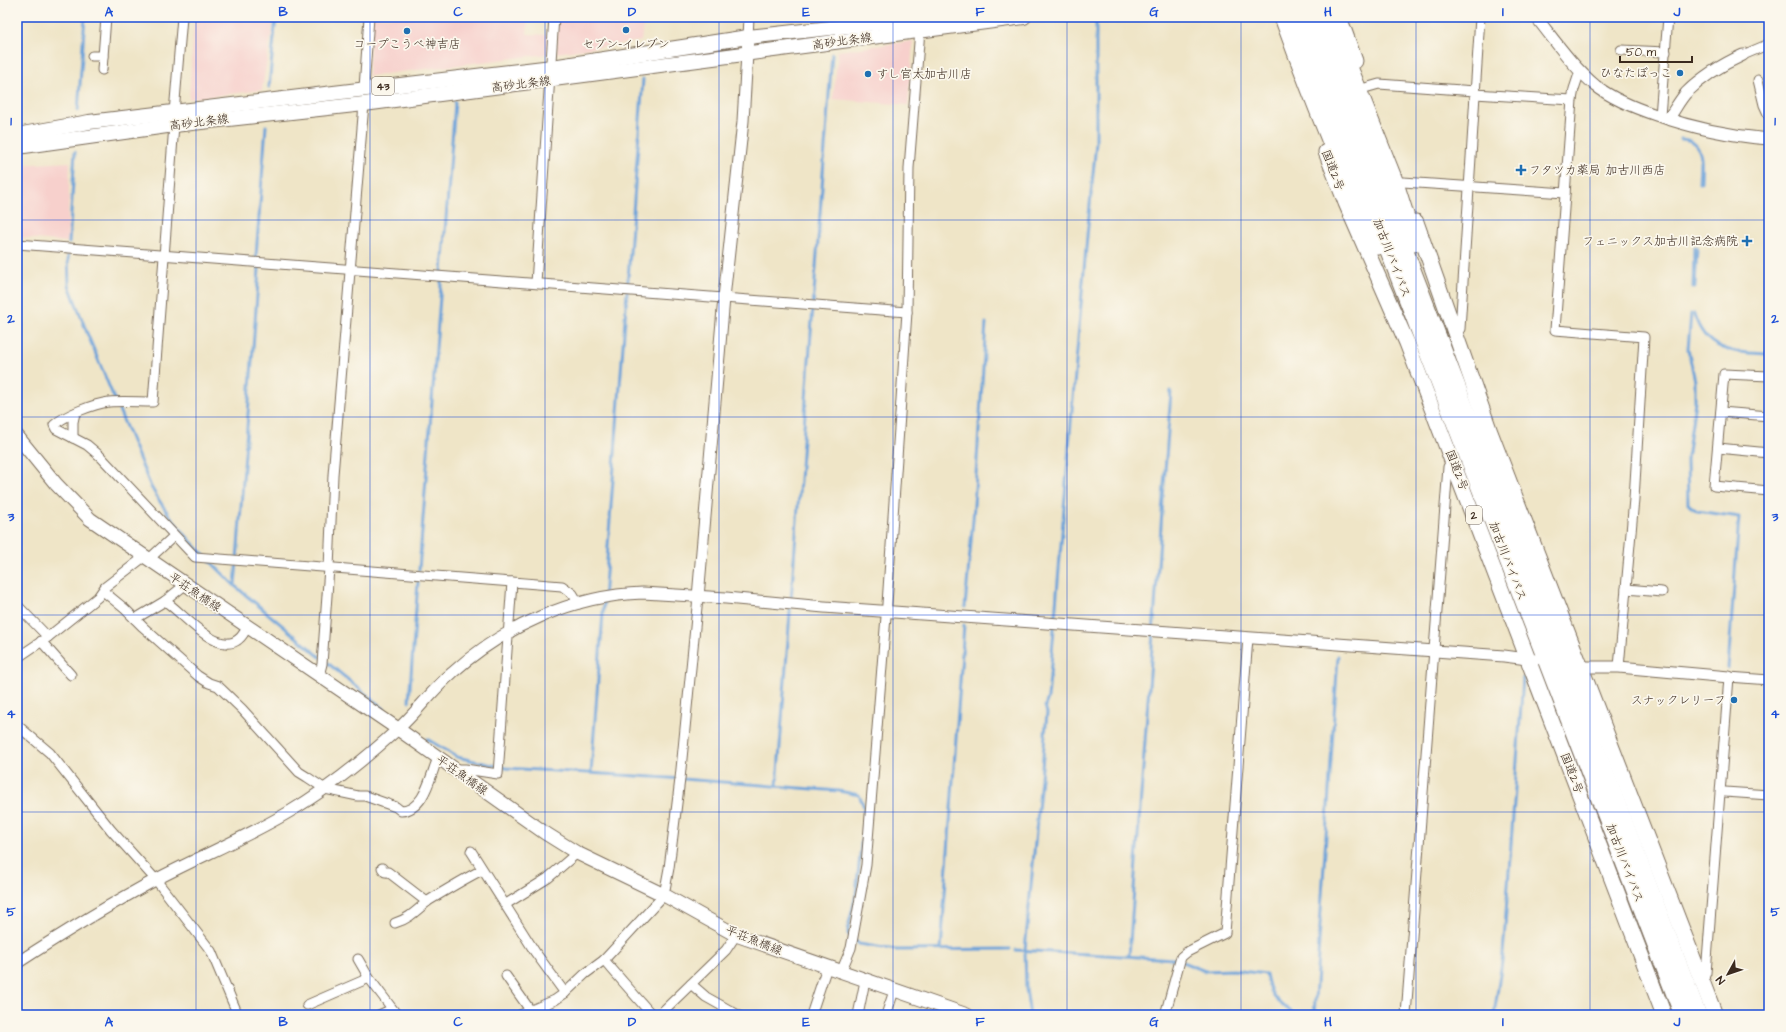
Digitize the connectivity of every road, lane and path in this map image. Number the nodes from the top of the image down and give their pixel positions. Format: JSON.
{"nodes":[{"id":1,"x":106,"y":17,"type":"edge"},
{"id":2,"x":182,"y":17,"type":"edge"},
{"id":3,"x":369,"y":17,"type":"edge"},
{"id":4,"x":554,"y":17,"type":"edge"},
{"id":5,"x":749,"y":17,"type":"edge"},
{"id":6,"x":1024,"y":17,"type":"edge"},
{"id":7,"x":1276,"y":17,"type":"edge"},
{"id":8,"x":1283,"y":17,"type":"edge"},
{"id":9,"x":1299,"y":17,"type":"edge"},
{"id":10,"x":1315,"y":17,"type":"edge"},
{"id":11,"x":1329,"y":17,"type":"edge"},
{"id":12,"x":1339,"y":17,"type":"edge"},
{"id":13,"x":1480,"y":17,"type":"edge"},
{"id":14,"x":1536,"y":17,"type":"edge"},
{"id":15,"x":1668,"y":17,"type":"edge"},
{"id":16,"x":924,"y":20,"type":"edge"},
{"id":17,"x":748,"y":38,"type":"junction"},
{"id":18,"x":1769,"y":44,"type":"edge"},
{"id":19,"x":1621,"y":50,"type":"dead end"},
{"id":20,"x":1666,"y":52,"type":"junction"},
{"id":21,"x":746,"y":55,"type":"junction"},
{"id":22,"x":1743,"y":55,"type":"joint"},
{"id":23,"x":92,"y":56,"type":"dead end"},
{"id":24,"x":103,"y":56,"type":"junction"},
{"id":25,"x":102,"y":70,"type":"dead end"},
{"id":26,"x":1580,"y":71,"type":"junction"},
{"id":27,"x":551,"y":73,"type":"junction"},
{"id":28,"x":1758,"y":80,"type":"dead end"},
{"id":29,"x":364,"y":88,"type":"junction"},
{"id":30,"x":1365,"y":88,"type":"junction"},
{"id":31,"x":1475,"y":93,"type":"junction"},
{"id":32,"x":1572,"y":100,"type":"junction"},
{"id":33,"x":364,"y":104,"type":"junction"},
{"id":34,"x":1769,"y":116,"type":"edge"},
{"id":35,"x":1664,"y":117,"type":"junction"},
{"id":36,"x":174,"y":119,"type":"junction"},
{"id":37,"x":17,"y":135,"type":"edge"},
{"id":38,"x":1769,"y":140,"type":"edge"},
{"id":39,"x":17,"y":147,"type":"edge"},
{"id":40,"x":1403,"y":182,"type":"junction"},
{"id":41,"x":1470,"y":188,"type":"junction"},
{"id":42,"x":1565,"y":193,"type":"junction"},
{"id":43,"x":17,"y":244,"type":"edge"},
{"id":44,"x":164,"y":255,"type":"junction"},
{"id":45,"x":350,"y":269,"type":"junction"},
{"id":46,"x":536,"y":283,"type":"junction"},
{"id":47,"x":724,"y":298,"type":"junction"},
{"id":48,"x":1421,"y":311,"type":"junction"},
{"id":49,"x":907,"y":312,"type":"junction"},
{"id":50,"x":1455,"y":334,"type":"junction"},
{"id":51,"x":1769,"y":376,"type":"edge"},
{"id":52,"x":1721,"y":412,"type":"junction"},
{"id":53,"x":76,"y":413,"type":"junction"},
{"id":54,"x":1769,"y":416,"type":"edge"},
{"id":55,"x":17,"y":436,"type":"edge"},
{"id":56,"x":73,"y":438,"type":"junction"},
{"id":57,"x":1718,"y":448,"type":"junction"},
{"id":58,"x":1769,"y":453,"type":"edge"},
{"id":59,"x":1453,"y":460,"type":"junction"},
{"id":60,"x":1769,"y":491,"type":"edge"},
{"id":61,"x":174,"y":536,"type":"junction"},
{"id":62,"x":146,"y":559,"type":"junction"},
{"id":63,"x":329,"y":568,"type":"junction"},
{"id":64,"x":512,"y":582,"type":"junction"},
{"id":65,"x":184,"y":585,"type":"junction"},
{"id":66,"x":1626,"y":589,"type":"junction"},
{"id":67,"x":103,"y":591,"type":"junction"},
{"id":68,"x":1662,"y":592,"type":"dead end"},
{"id":69,"x":698,"y":597,"type":"junction"},
{"id":70,"x":165,"y":601,"type":"junction"},
{"id":71,"x":578,"y":604,"type":"junction"},
{"id":72,"x":17,"y":605,"type":"edge"},
{"id":73,"x":886,"y":611,"type":"junction"},
{"id":74,"x":135,"y":619,"type":"junction"},
{"id":75,"x":247,"y":627,"type":"junction"},
{"id":76,"x":508,"y":632,"type":"junction"},
{"id":77,"x":1248,"y":638,"type":"junction"},
{"id":78,"x":45,"y":639,"type":"junction"},
{"id":79,"x":1433,"y":652,"type":"junction"},
{"id":80,"x":17,"y":658,"type":"edge"},
{"id":81,"x":1532,"y":660,"type":"junction"},
{"id":82,"x":1578,"y":667,"type":"junction"},
{"id":83,"x":1619,"y":668,"type":"junction"},
{"id":84,"x":320,"y":670,"type":"junction"},
{"id":85,"x":71,"y":675,"type":"dead end"},
{"id":86,"x":1730,"y":678,"type":"junction"},
{"id":87,"x":1769,"y":680,"type":"edge"},
{"id":88,"x":17,"y":725,"type":"edge"},
{"id":89,"x":400,"y":728,"type":"junction"},
{"id":90,"x":438,"y":758,"type":"junction"},
{"id":91,"x":454,"y":770,"type":"junction"},
{"id":92,"x":325,"y":789,"type":"junction"},
{"id":93,"x":1725,"y":792,"type":"dead end"},
{"id":94,"x":1769,"y":795,"type":"edge"},
{"id":95,"x":471,"y":851,"type":"dead end"},
{"id":96,"x":577,"y":853,"type":"junction"},
{"id":97,"x":382,"y":868,"type":"dead end"},
{"id":98,"x":482,"y":870,"type":"junction"},
{"id":99,"x":156,"y":880,"type":"junction"},
{"id":100,"x":664,"y":895,"type":"junction"},
{"id":101,"x":427,"y":902,"type":"junction"},
{"id":102,"x":506,"y":904,"type":"junction"},
{"id":103,"x":394,"y":923,"type":"dead end"},
{"id":104,"x":736,"y":935,"type":"junction"},
{"id":105,"x":358,"y":959,"type":"dead end"},
{"id":106,"x":604,"y":960,"type":"junction"},
{"id":107,"x":17,"y":962,"type":"edge"},
{"id":108,"x":827,"y":967,"type":"junction"},
{"id":109,"x":841,"y":972,"type":"junction"},
{"id":110,"x":506,"y":976,"type":"dead end"},
{"id":111,"x":369,"y":978,"type":"junction"},
{"id":112,"x":866,"y":981,"type":"junction"},
{"id":113,"x":1701,"y":983,"type":"junction"},
{"id":114,"x":691,"y":984,"type":"junction"},
{"id":115,"x":894,"y":991,"type":"junction"},
{"id":116,"x":565,"y":993,"type":"junction"},
{"id":117,"x":306,"y":1005,"type":"dead end"},
{"id":118,"x":395,"y":1012,"type":"edge"},
{"id":119,"x":525,"y":1013,"type":"edge"},
{"id":120,"x":238,"y":1015,"type":"edge"},
{"id":121,"x":379,"y":1015,"type":"edge"},
{"id":122,"x":652,"y":1015,"type":"edge"},
{"id":123,"x":660,"y":1015,"type":"edge"},
{"id":124,"x":738,"y":1015,"type":"edge"},
{"id":125,"x":811,"y":1015,"type":"edge"},
{"id":126,"x":858,"y":1015,"type":"edge"},
{"id":127,"x":886,"y":1015,"type":"edge"},
{"id":128,"x":967,"y":1015,"type":"edge"},
{"id":129,"x":1165,"y":1015,"type":"edge"},
{"id":130,"x":1406,"y":1015,"type":"edge"},
{"id":131,"x":1664,"y":1015,"type":"edge"},
{"id":132,"x":1683,"y":1015,"type":"edge"},
{"id":133,"x":1698,"y":1015,"type":"edge"},
{"id":134,"x":1714,"y":1015,"type":"edge"}],
"edges":[{"from":1,"to":24,"type":"street"},
{"from":2,"to":36,"type":"street"},
{"from":3,"to":29,"type":"street"},
{"from":4,"to":27,"type":"street"},
{"from":5,"to":17,"type":"street"},
{"from":6,"to":16,"type":"main road","name":"高砂北条線","number":"43"},
{"from":7,"to":59,"type":"highway","name":"国道2号","number":"2"},
{"from":8,"to":48,"type":"highway"},
{"from":9,"to":48,"type":"highway","name":"加古川バイパス","number":"2"},
{"from":10,"to":48,"type":"highway","name":"加古川バイパス","number":"2"},
{"from":11,"to":48,"type":"highway"},
{"from":12,"to":30,"type":"highway"},
{"from":13,"to":31,"type":"street"},
{"from":14,"to":26,"type":"street"},
{"from":15,"to":20,"type":"street"},
{"from":16,"to":17,"type":"main road","name":"高砂北条線","number":"43"},
{"from":16,"to":21,"type":"main road","name":"高砂北条線","number":"43"},
{"from":16,"to":49,"type":"street"},
{"from":17,"to":21,"type":"street"},
{"from":17,"to":27,"type":"main road","name":"高砂北条線","number":"43"},
{"from":18,"to":22,"type":"street"},
{"from":19,"to":20,"type":"street"},
{"from":20,"to":35,"type":"street"},
{"from":21,"to":27,"type":"main road","name":"高砂北条線","number":"43"},
{"from":21,"to":47,"type":"street"},
{"from":22,"to":35,"type":"street"},
{"from":23,"to":24,"type":"street"},
{"from":24,"to":25,"type":"street"},
{"from":26,"to":32,"type":"street"},
{"from":26,"to":35,"type":"street"},
{"from":27,"to":29,"type":"main road","name":"高砂北条線","number":"43"},
{"from":27,"to":33,"type":"main road","name":"高砂北条線","number":"43"},
{"from":27,"to":46,"type":"street"},
{"from":28,"to":34,"type":"street"},
{"from":29,"to":36,"type":"main road","name":"高砂北条線","number":"43"},
{"from":30,"to":31,"type":"street"},
{"from":30,"to":40,"type":"highway"},
{"from":31,"to":32,"type":"street"},
{"from":31,"to":41,"type":"street"},
{"from":32,"to":42,"type":"street"},
{"from":33,"to":36,"type":"main road","name":"高砂北条線","number":"43"},
{"from":33,"to":45,"type":"street"},
{"from":35,"to":38,"type":"street"},
{"from":36,"to":37,"type":"main road","name":"高砂北条線","number":"43"},
{"from":36,"to":39,"type":"main road","name":"高砂北条線","number":"43"},
{"from":36,"to":44,"type":"street"},
{"from":40,"to":41,"type":"street"},
{"from":40,"to":50,"type":"highway"},
{"from":41,"to":42,"type":"street"},
{"from":41,"to":50,"type":"street"},
{"from":42,"to":66,"type":"street"},
{"from":43,"to":44,"type":"street"},
{"from":44,"to":45,"type":"street"},
{"from":44,"to":53,"type":"street"},
{"from":45,"to":46,"type":"street"},
{"from":45,"to":63,"type":"street"},
{"from":46,"to":47,"type":"street"},
{"from":47,"to":49,"type":"street"},
{"from":47,"to":69,"type":"street"},
{"from":48,"to":132,"type":"highway","name":"加古川バイパス","number":"2"},
{"from":48,"to":133,"type":"highway","name":"加古川バイパス","number":"2"},
{"from":49,"to":73,"type":"street"},
{"from":50,"to":82,"type":"highway"},
{"from":51,"to":52,"type":"street"},
{"from":52,"to":54,"type":"street"},
{"from":52,"to":57,"type":"street"},
{"from":53,"to":56,"type":"street"},
{"from":53,"to":56,"type":"street"},
{"from":55,"to":62,"type":"main road","name":"平荘魚橋線"},
{"from":56,"to":61,"type":"street"},
{"from":57,"to":58,"type":"street"},
{"from":57,"to":60,"type":"street"},
{"from":59,"to":79,"type":"street"},
{"from":59,"to":81,"type":"highway","name":"国道2号","number":"2"},
{"from":61,"to":62,"type":"street"},
{"from":61,"to":63,"type":"street"},
{"from":62,"to":65,"type":"main road","name":"平荘魚橋線"},
{"from":62,"to":67,"type":"street"},
{"from":63,"to":64,"type":"street"},
{"from":63,"to":84,"type":"street"},
{"from":64,"to":71,"type":"street"},
{"from":64,"to":76,"type":"street"},
{"from":65,"to":70,"type":"street"},
{"from":65,"to":75,"type":"main road","name":"平荘魚橋線"},
{"from":66,"to":68,"type":"street"},
{"from":66,"to":83,"type":"street"},
{"from":67,"to":74,"type":"street"},
{"from":67,"to":78,"type":"street"},
{"from":69,"to":71,"type":"street"},
{"from":69,"to":73,"type":"street"},
{"from":69,"to":100,"type":"street"},
{"from":70,"to":74,"type":"street"},
{"from":70,"to":75,"type":"street"},
{"from":71,"to":76,"type":"street"},
{"from":72,"to":78,"type":"street"},
{"from":73,"to":77,"type":"street"},
{"from":73,"to":109,"type":"street"},
{"from":74,"to":92,"type":"street"},
{"from":75,"to":84,"type":"main road","name":"平荘魚橋線"},
{"from":76,"to":89,"type":"street"},
{"from":76,"to":91,"type":"street"},
{"from":77,"to":79,"type":"street"},
{"from":77,"to":129,"type":"street"},
{"from":78,"to":80,"type":"street"},
{"from":78,"to":85,"type":"street"},
{"from":79,"to":81,"type":"street"},
{"from":79,"to":130,"type":"street"},
{"from":81,"to":131,"type":"highway","name":"国道2号","number":"2"},
{"from":82,"to":83,"type":"street"},
{"from":82,"to":113,"type":"highway"},
{"from":83,"to":86,"type":"street"},
{"from":84,"to":89,"type":"main road","name":"平荘魚橋線"},
{"from":86,"to":87,"type":"street"},
{"from":86,"to":113,"type":"street"},
{"from":88,"to":99,"type":"street"},
{"from":89,"to":90,"type":"main road","name":"平荘魚橋線"},
{"from":89,"to":92,"type":"street"},
{"from":90,"to":91,"type":"main road","name":"平荘魚橋線"},
{"from":90,"to":92,"type":"street"},
{"from":91,"to":96,"type":"main road","name":"平荘魚橋線"},
{"from":92,"to":99,"type":"street"},
{"from":93,"to":94,"type":"street"},
{"from":95,"to":98,"type":"street"},
{"from":96,"to":100,"type":"main road","name":"平荘魚橋線"},
{"from":96,"to":102,"type":"street"},
{"from":97,"to":101,"type":"street"},
{"from":98,"to":101,"type":"street"},
{"from":98,"to":102,"type":"street"},
{"from":99,"to":107,"type":"street"},
{"from":99,"to":120,"type":"street"},
{"from":100,"to":104,"type":"main road","name":"平荘魚橋線"},
{"from":100,"to":106,"type":"street"},
{"from":101,"to":103,"type":"street"},
{"from":102,"to":116,"type":"street"},
{"from":104,"to":108,"type":"main road","name":"平荘魚橋線"},
{"from":104,"to":114,"type":"street"},
{"from":105,"to":111,"type":"street"},
{"from":106,"to":116,"type":"street"},
{"from":106,"to":122,"type":"street"},
{"from":108,"to":109,"type":"main road","name":"平荘魚橋線"},
{"from":108,"to":125,"type":"street"},
{"from":109,"to":112,"type":"main road","name":"平荘魚橋線"},
{"from":110,"to":119,"type":"street"},
{"from":111,"to":117,"type":"street"},
{"from":111,"to":118,"type":"street"},
{"from":112,"to":115,"type":"main road","name":"平荘魚橋線"},
{"from":112,"to":126,"type":"street"},
{"from":113,"to":134,"type":"highway"},
{"from":114,"to":123,"type":"street"},
{"from":114,"to":124,"type":"street"},
{"from":115,"to":127,"type":"street"},
{"from":115,"to":128,"type":"main road","name":"平荘魚橋線"},
{"from":116,"to":119,"type":"street"},
{"from":118,"to":121,"type":"street"}]}
